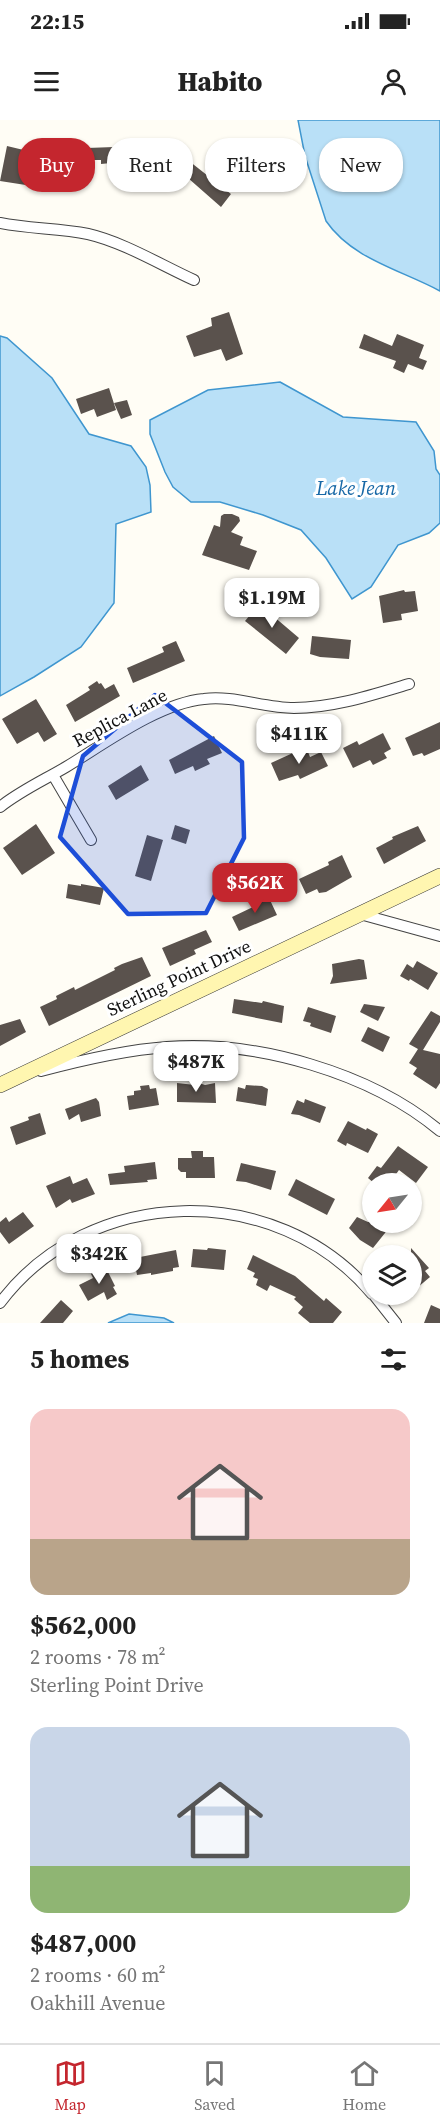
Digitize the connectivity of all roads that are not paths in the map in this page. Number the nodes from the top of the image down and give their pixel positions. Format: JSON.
{"nodes":[{"id":1,"x":0,"y":223,"type":"edge"},
{"id":2,"x":194,"y":280,"type":"dead end"},
{"id":3,"x":410,"y":684,"type":"dead end"},
{"id":4,"x":53,"y":775,"type":"junction"},
{"id":5,"x":0,"y":807,"type":"edge"},
{"id":6,"x":91,"y":840,"type":"dead end"},
{"id":7,"x":440,"y":876,"type":"edge"},
{"id":8,"x":360,"y":914,"type":"junction"},
{"id":9,"x":440,"y":936,"type":"edge"},
{"id":10,"x":14,"y":1078,"type":"junction"},
{"id":11,"x":0,"y":1085,"type":"edge"},
{"id":12,"x":440,"y":1131,"type":"edge"},
{"id":13,"x":362,"y":1283,"type":"edge"},
{"id":14,"x":0,"y":1304,"type":"edge"},
{"id":15,"x":381,"y":1305,"type":"edge"},
{"id":16,"x":396,"y":1323,"type":"edge"}],
"edges":[{"from":1,"to":2,"type":"street"},
{"from":3,"to":4,"type":"street","name":"Replica Lane"},
{"from":4,"to":5,"type":"street","name":"Replica Lane"},
{"from":4,"to":6,"type":"street"},
{"from":7,"to":8,"type":"street","name":"Sterling Point Drive"},
{"from":8,"to":9,"type":"street"},
{"from":8,"to":10,"type":"street","name":"Sterling Point Drive"},
{"from":10,"to":11,"type":"street","name":"Sterling Point Drive"},
{"from":10,"to":12,"type":"street"},
{"from":13,"to":14,"type":"street"},
{"from":15,"to":16,"type":"street"}]}
